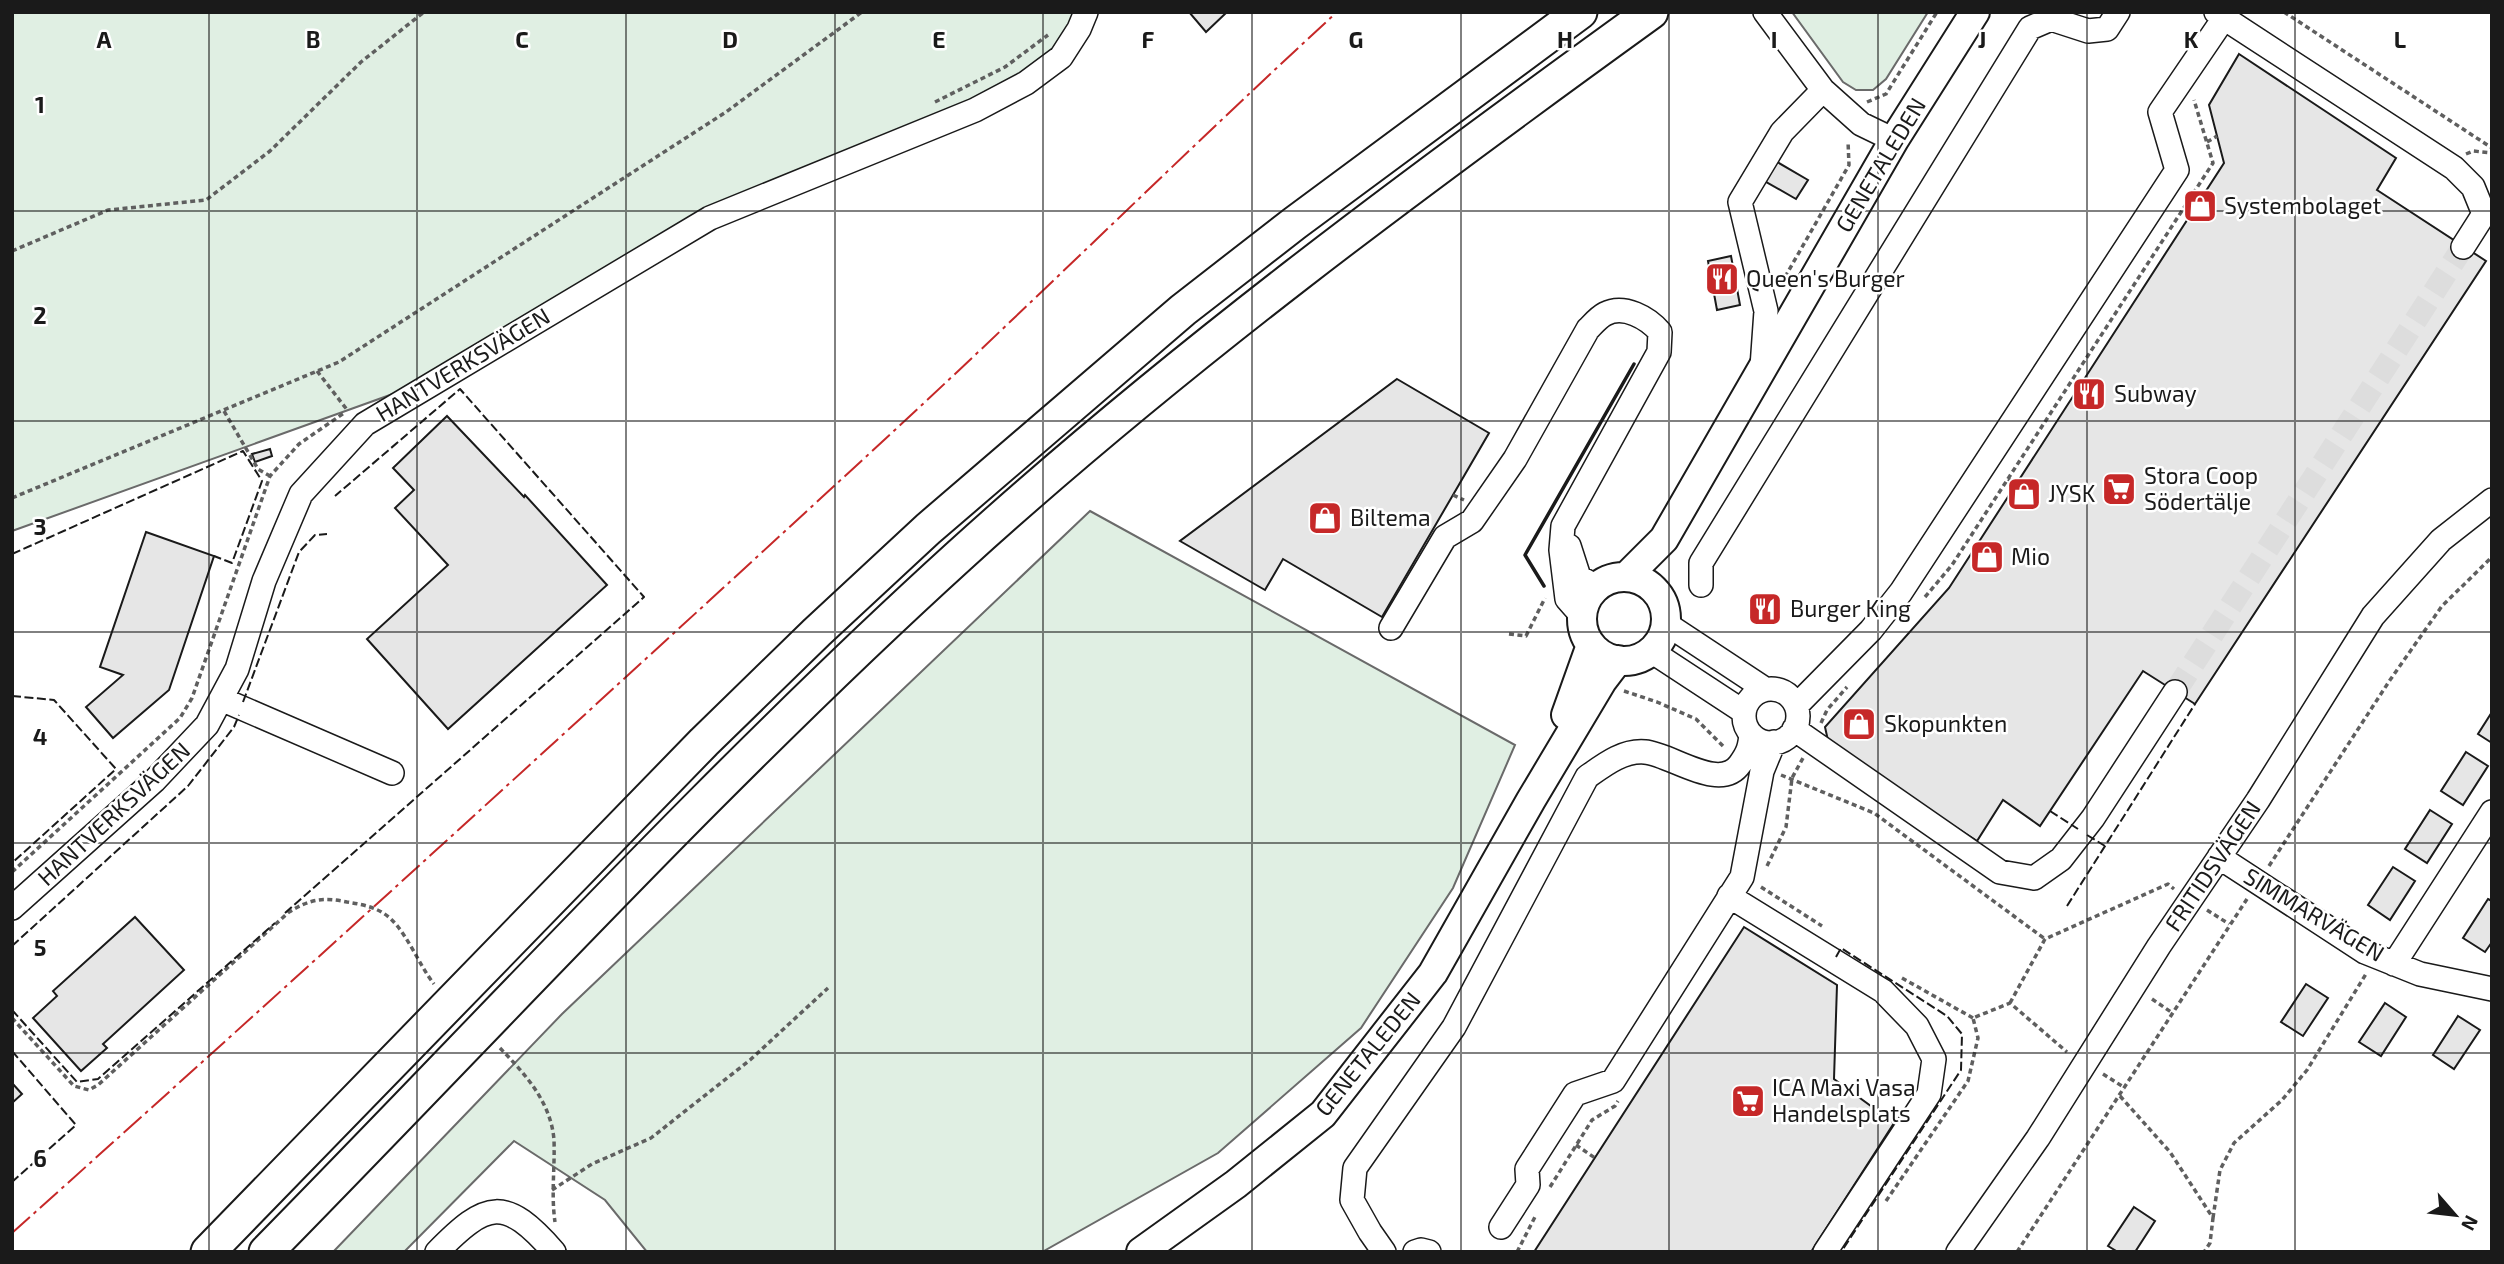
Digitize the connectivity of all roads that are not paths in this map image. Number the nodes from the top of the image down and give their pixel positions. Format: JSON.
{"nodes":[{"id":1,"x":1086,"y":12,"type":"edge"},
{"id":2,"x":1580,"y":12,"type":"edge"},
{"id":3,"x":1651,"y":12,"type":"edge"},
{"id":4,"x":1765,"y":12,"type":"edge"},
{"id":5,"x":1975,"y":12,"type":"edge"},
{"id":6,"x":2118,"y":12,"type":"edge"},
{"id":7,"x":2220,"y":15,"type":"edge"},
{"id":8,"x":1823,"y":90,"type":"junction"},
{"id":9,"x":1894,"y":140,"type":"junction"},
{"id":10,"x":2463,"y":247,"type":"tunnel mouth"},
{"id":11,"x":1762,"y":369,"type":"junction"},
{"id":12,"x":2492,"y":500,"type":"edge"},
{"id":13,"x":1563,"y":526,"type":"junction"},
{"id":14,"x":1664,"y":539,"type":"junction"},
{"id":15,"x":1626,"y":577,"type":"junction"},
{"id":16,"x":1701,"y":585,"type":"dead end"},
{"id":17,"x":1597,"y":587,"type":"junction"},
{"id":18,"x":1657,"y":593,"type":"junction"},
{"id":19,"x":1582,"y":616,"type":"junction"},
{"id":20,"x":1665,"y":623,"type":"junction"},
{"id":21,"x":1391,"y":628,"type":"dead end"},
{"id":22,"x":1591,"y":645,"type":"junction"},
{"id":23,"x":1651,"y":651,"type":"junction"},
{"id":24,"x":1618,"y":660,"type":"junction"},
{"id":25,"x":2175,"y":692,"type":"tunnel mouth"},
{"id":26,"x":221,"y":699,"type":"junction"},
{"id":27,"x":1785,"y":704,"type":"junction"},
{"id":28,"x":1744,"y":712,"type":"junction"},
{"id":29,"x":1751,"y":734,"type":"junction"},
{"id":30,"x":1774,"y":742,"type":"junction"},
{"id":31,"x":392,"y":773,"type":"dead end"},
{"id":32,"x":1531,"y":800,"type":"junction"},
{"id":33,"x":2492,"y":812,"type":"edge"},
{"id":34,"x":2219,"y":857,"type":"junction"},
{"id":35,"x":1730,"y":897,"type":"junction"},
{"id":36,"x":12,"y":908,"type":"edge"},
{"id":37,"x":2386,"y":960,"type":"junction"},
{"id":38,"x":2492,"y":989,"type":"edge"},
{"id":39,"x":1501,"y":1227,"type":"dead end"},
{"id":40,"x":208,"y":1252,"type":"edge"},
{"id":41,"x":266,"y":1252,"type":"edge"},
{"id":42,"x":437,"y":1252,"type":"edge"},
{"id":43,"x":554,"y":1252,"type":"edge"},
{"id":44,"x":1141,"y":1252,"type":"edge"},
{"id":45,"x":1384,"y":1252,"type":"edge"},
{"id":46,"x":1415,"y":1252,"type":"edge"},
{"id":47,"x":1429,"y":1252,"type":"edge"},
{"id":48,"x":1825,"y":1252,"type":"edge"},
{"id":49,"x":1958,"y":1252,"type":"edge"}],
"edges":[{"from":1,"to":26,"type":"street","name":"HANTVERKSVÄGEN"},
{"from":2,"to":40,"type":"highway"},
{"from":3,"to":41,"type":"highway"},
{"from":4,"to":8,"type":"street"},
{"from":5,"to":9,"type":"main road","name":"GENETALEDEN"},
{"from":6,"to":16,"type":"street"},
{"from":7,"to":10,"type":"street"},
{"from":7,"to":27,"type":"street"},
{"from":8,"to":9,"type":"street"},
{"from":8,"to":11,"type":"street"},
{"from":9,"to":11,"type":"main road","name":"GENETALEDEN"},
{"from":11,"to":14,"type":"main road","name":"GENETALEDEN"},
{"from":12,"to":34,"type":"street","name":"FRITIDSVÄGEN"},
{"from":13,"to":17,"type":"street"},
{"from":13,"to":19,"type":"street"},
{"from":13,"to":21,"type":"street"},
{"from":14,"to":15,"type":"main road","name":"GENETALEDEN"},
{"from":14,"to":18,"type":"main road","name":"GENETALEDEN"},
{"from":15,"to":17,"type":"main road","name":"GENETALEDEN"},
{"from":15,"to":18,"type":"main road"},
{"from":17,"to":19,"type":"main road"},
{"from":18,"to":20,"type":"main road","name":"GENETALEDEN"},
{"from":19,"to":22,"type":"main road"},
{"from":20,"to":23,"type":"main road"},
{"from":20,"to":27,"type":"street"},
{"from":22,"to":24,"type":"main road"},
{"from":22,"to":32,"type":"main road","name":"GENETALEDEN"},
{"from":23,"to":24,"type":"main road"},
{"from":23,"to":28,"type":"street"},
{"from":24,"to":32,"type":"main road","name":"GENETALEDEN"},
{"from":25,"to":27,"type":"street"},
{"from":26,"to":31,"type":"street"},
{"from":26,"to":36,"type":"street","name":"HANTVERKSVÄGEN"},
{"from":27,"to":28,"type":"street"},
{"from":27,"to":30,"type":"street"},
{"from":28,"to":29,"type":"street"},
{"from":29,"to":30,"type":"street"},
{"from":29,"to":45,"type":"street"},
{"from":30,"to":35,"type":"street"},
{"from":32,"to":44,"type":"main road","name":"GENETALEDEN"},
{"from":33,"to":37,"type":"street"},
{"from":34,"to":37,"type":"street","name":"SIMMARVÄGEN"},
{"from":34,"to":49,"type":"street","name":"FRITIDSVÄGEN"},
{"from":35,"to":39,"type":"street"},
{"from":35,"to":48,"type":"street"},
{"from":37,"to":38,"type":"street","name":"SIMMARVÄGEN"},
{"from":42,"to":43,"type":"street"},
{"from":46,"to":47,"type":"street"}]}
